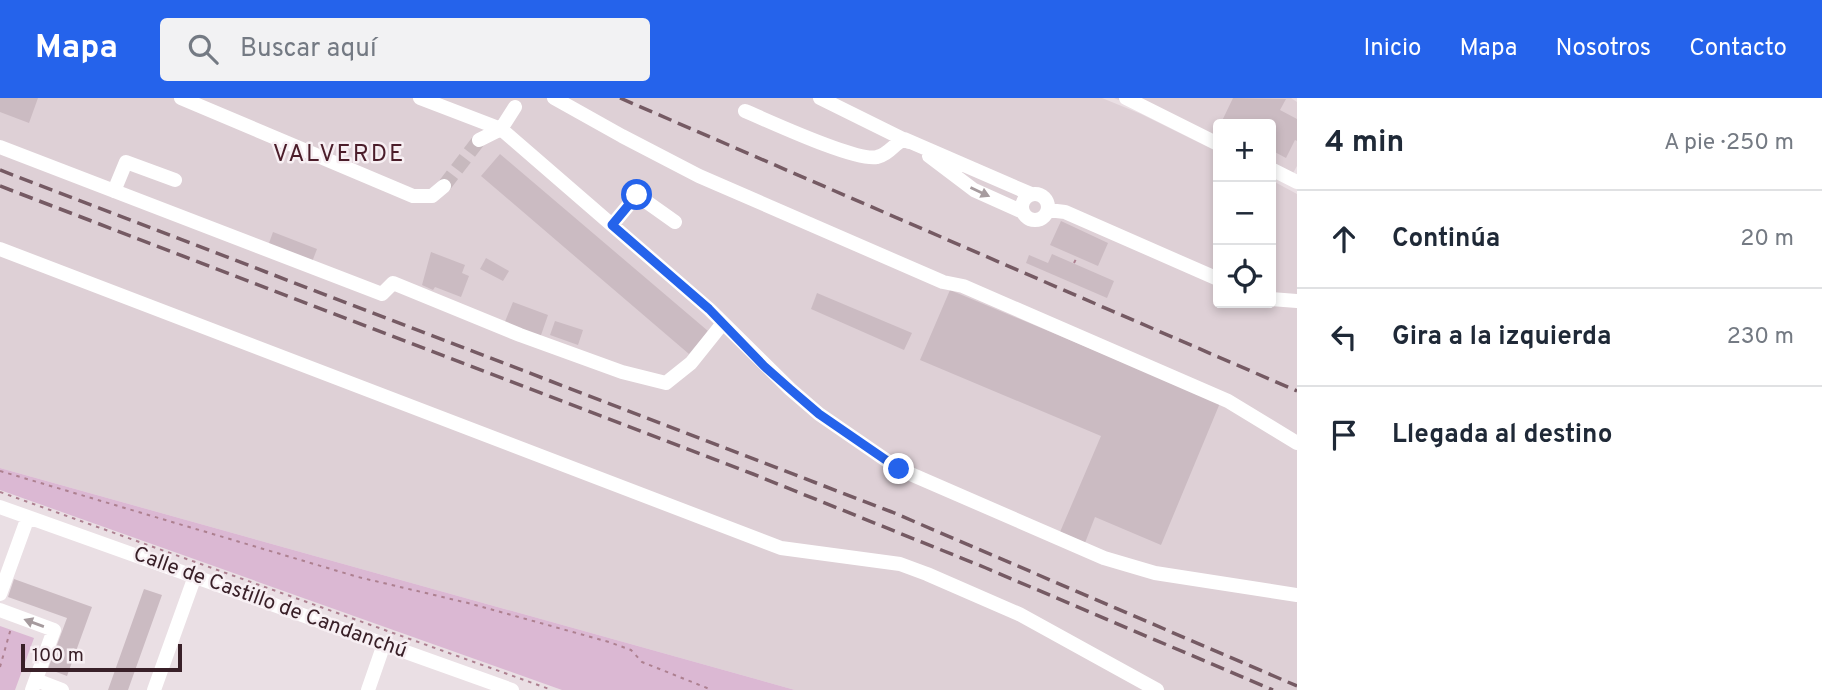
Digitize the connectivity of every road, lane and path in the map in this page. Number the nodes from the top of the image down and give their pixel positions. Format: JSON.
{"nodes":[{"id":1,"x":181,"y":98,"type":"edge"},
{"id":2,"x":420,"y":98,"type":"edge"},
{"id":3,"x":554,"y":98,"type":"edge"},
{"id":4,"x":820,"y":98,"type":"edge"},
{"id":5,"x":1126,"y":98,"type":"edge"},
{"id":6,"x":515,"y":107,"type":"dead end"},
{"id":7,"x":745,"y":111,"type":"dead end"},
{"id":8,"x":501,"y":129,"type":"junction"},
{"id":9,"x":904,"y":139,"type":"junction"},
{"id":10,"x":479,"y":140,"type":"tunnel mouth"},
{"id":11,"x":1213,"y":142,"type":"edge"},
{"id":12,"x":0,"y":147,"type":"edge"},
{"id":13,"x":1276,"y":172,"type":"edge"},
{"id":14,"x":175,"y":180,"type":"dead end"},
{"id":15,"x":1297,"y":182,"type":"edge"},
{"id":16,"x":444,"y":186,"type":"tunnel mouth"},
{"id":17,"x":114,"y":191,"type":"junction"},
{"id":18,"x":1031,"y":194,"type":"junction"},
{"id":19,"x":1048,"y":210,"type":"junction"},
{"id":20,"x":1023,"y":212,"type":"junction"},
{"id":21,"x":675,"y":222,"type":"dead end"},
{"id":22,"x":612,"y":225,"type":"junction"},
{"id":23,"x":0,"y":249,"type":"edge"},
{"id":24,"x":1077,"y":257,"type":"dead end"},
{"id":25,"x":1074,"y":264,"type":"dead end"},
{"id":26,"x":1213,"y":277,"type":"edge"},
{"id":27,"x":1276,"y":299,"type":"edge"},
{"id":28,"x":1297,"y":301,"type":"edge"},
{"id":29,"x":723,"y":323,"type":"junction"},
{"id":30,"x":1297,"y":443,"type":"edge"},
{"id":31,"x":0,"y":471,"type":"edge"},
{"id":32,"x":0,"y":492,"type":"edge"},
{"id":33,"x":0,"y":507,"type":"edge"},
{"id":34,"x":28,"y":517,"type":"junction"},
{"id":35,"x":195,"y":576,"type":"junction"},
{"id":36,"x":0,"y":594,"type":"edge"},
{"id":37,"x":1297,"y":595,"type":"edge"},
{"id":38,"x":0,"y":610,"type":"edge"},
{"id":39,"x":12,"y":624,"type":"dead end"},
{"id":40,"x":384,"y":644,"type":"junction"},
{"id":41,"x":0,"y":651,"type":"edge"},
{"id":42,"x":5,"y":652,"type":"junction"},
{"id":43,"x":0,"y":667,"type":"edge"},
{"id":44,"x":34,"y":685,"type":"edge"},
{"id":45,"x":62,"y":690,"type":"edge"},
{"id":46,"x":154,"y":690,"type":"edge"},
{"id":47,"x":368,"y":690,"type":"edge"},
{"id":48,"x":512,"y":690,"type":"edge"},
{"id":49,"x":552,"y":690,"type":"edge"},
{"id":50,"x":712,"y":690,"type":"edge"},
{"id":51,"x":1157,"y":690,"type":"edge"}],
"edges":[{"from":1,"to":16,"type":"street"},
{"from":2,"to":8,"type":"street"},
{"from":3,"to":30,"type":"street"},
{"from":4,"to":9,"type":"street"},
{"from":5,"to":11,"type":"street"},
{"from":6,"to":8,"type":"street"},
{"from":7,"to":9,"type":"street"},
{"from":8,"to":10,"type":"street"},
{"from":8,"to":22,"type":"street"},
{"from":9,"to":18,"type":"street"},
{"from":9,"to":20,"type":"street","one_way":true},
{"from":12,"to":17,"type":"street"},
{"from":13,"to":15,"type":"street"},
{"from":14,"to":17,"type":"street"},
{"from":17,"to":29,"type":"street"},
{"from":18,"to":19,"type":"street"},
{"from":18,"to":20,"type":"street"},
{"from":19,"to":20,"type":"street"},
{"from":19,"to":26,"type":"street"},
{"from":21,"to":22,"type":"street"},
{"from":22,"to":29,"type":"street"},
{"from":23,"to":51,"type":"street"},
{"from":24,"to":25,"type":"path"},
{"from":27,"to":28,"type":"street"},
{"from":29,"to":37,"type":"street"},
{"from":31,"to":50,"type":"path"},
{"from":32,"to":49,"type":"path"},
{"from":33,"to":34,"type":"street","name":"Calle de Castillo de Candanchú"},
{"from":34,"to":35,"type":"street","name":"Calle de Castillo de Candanchú"},
{"from":34,"to":36,"type":"street"},
{"from":35,"to":40,"type":"street","name":"Calle de Castillo de Candanchú"},
{"from":35,"to":46,"type":"street"},
{"from":44,"to":38,"type":"street","one_way":true},
{"from":39,"to":42,"type":"path"},
{"from":40,"to":47,"type":"street"},
{"from":40,"to":48,"type":"street","name":"Calle de Castillo de Candanchú"},
{"from":41,"to":42,"type":"path"},
{"from":42,"to":43,"type":"path"},
{"from":44,"to":45,"type":"street"}]}
